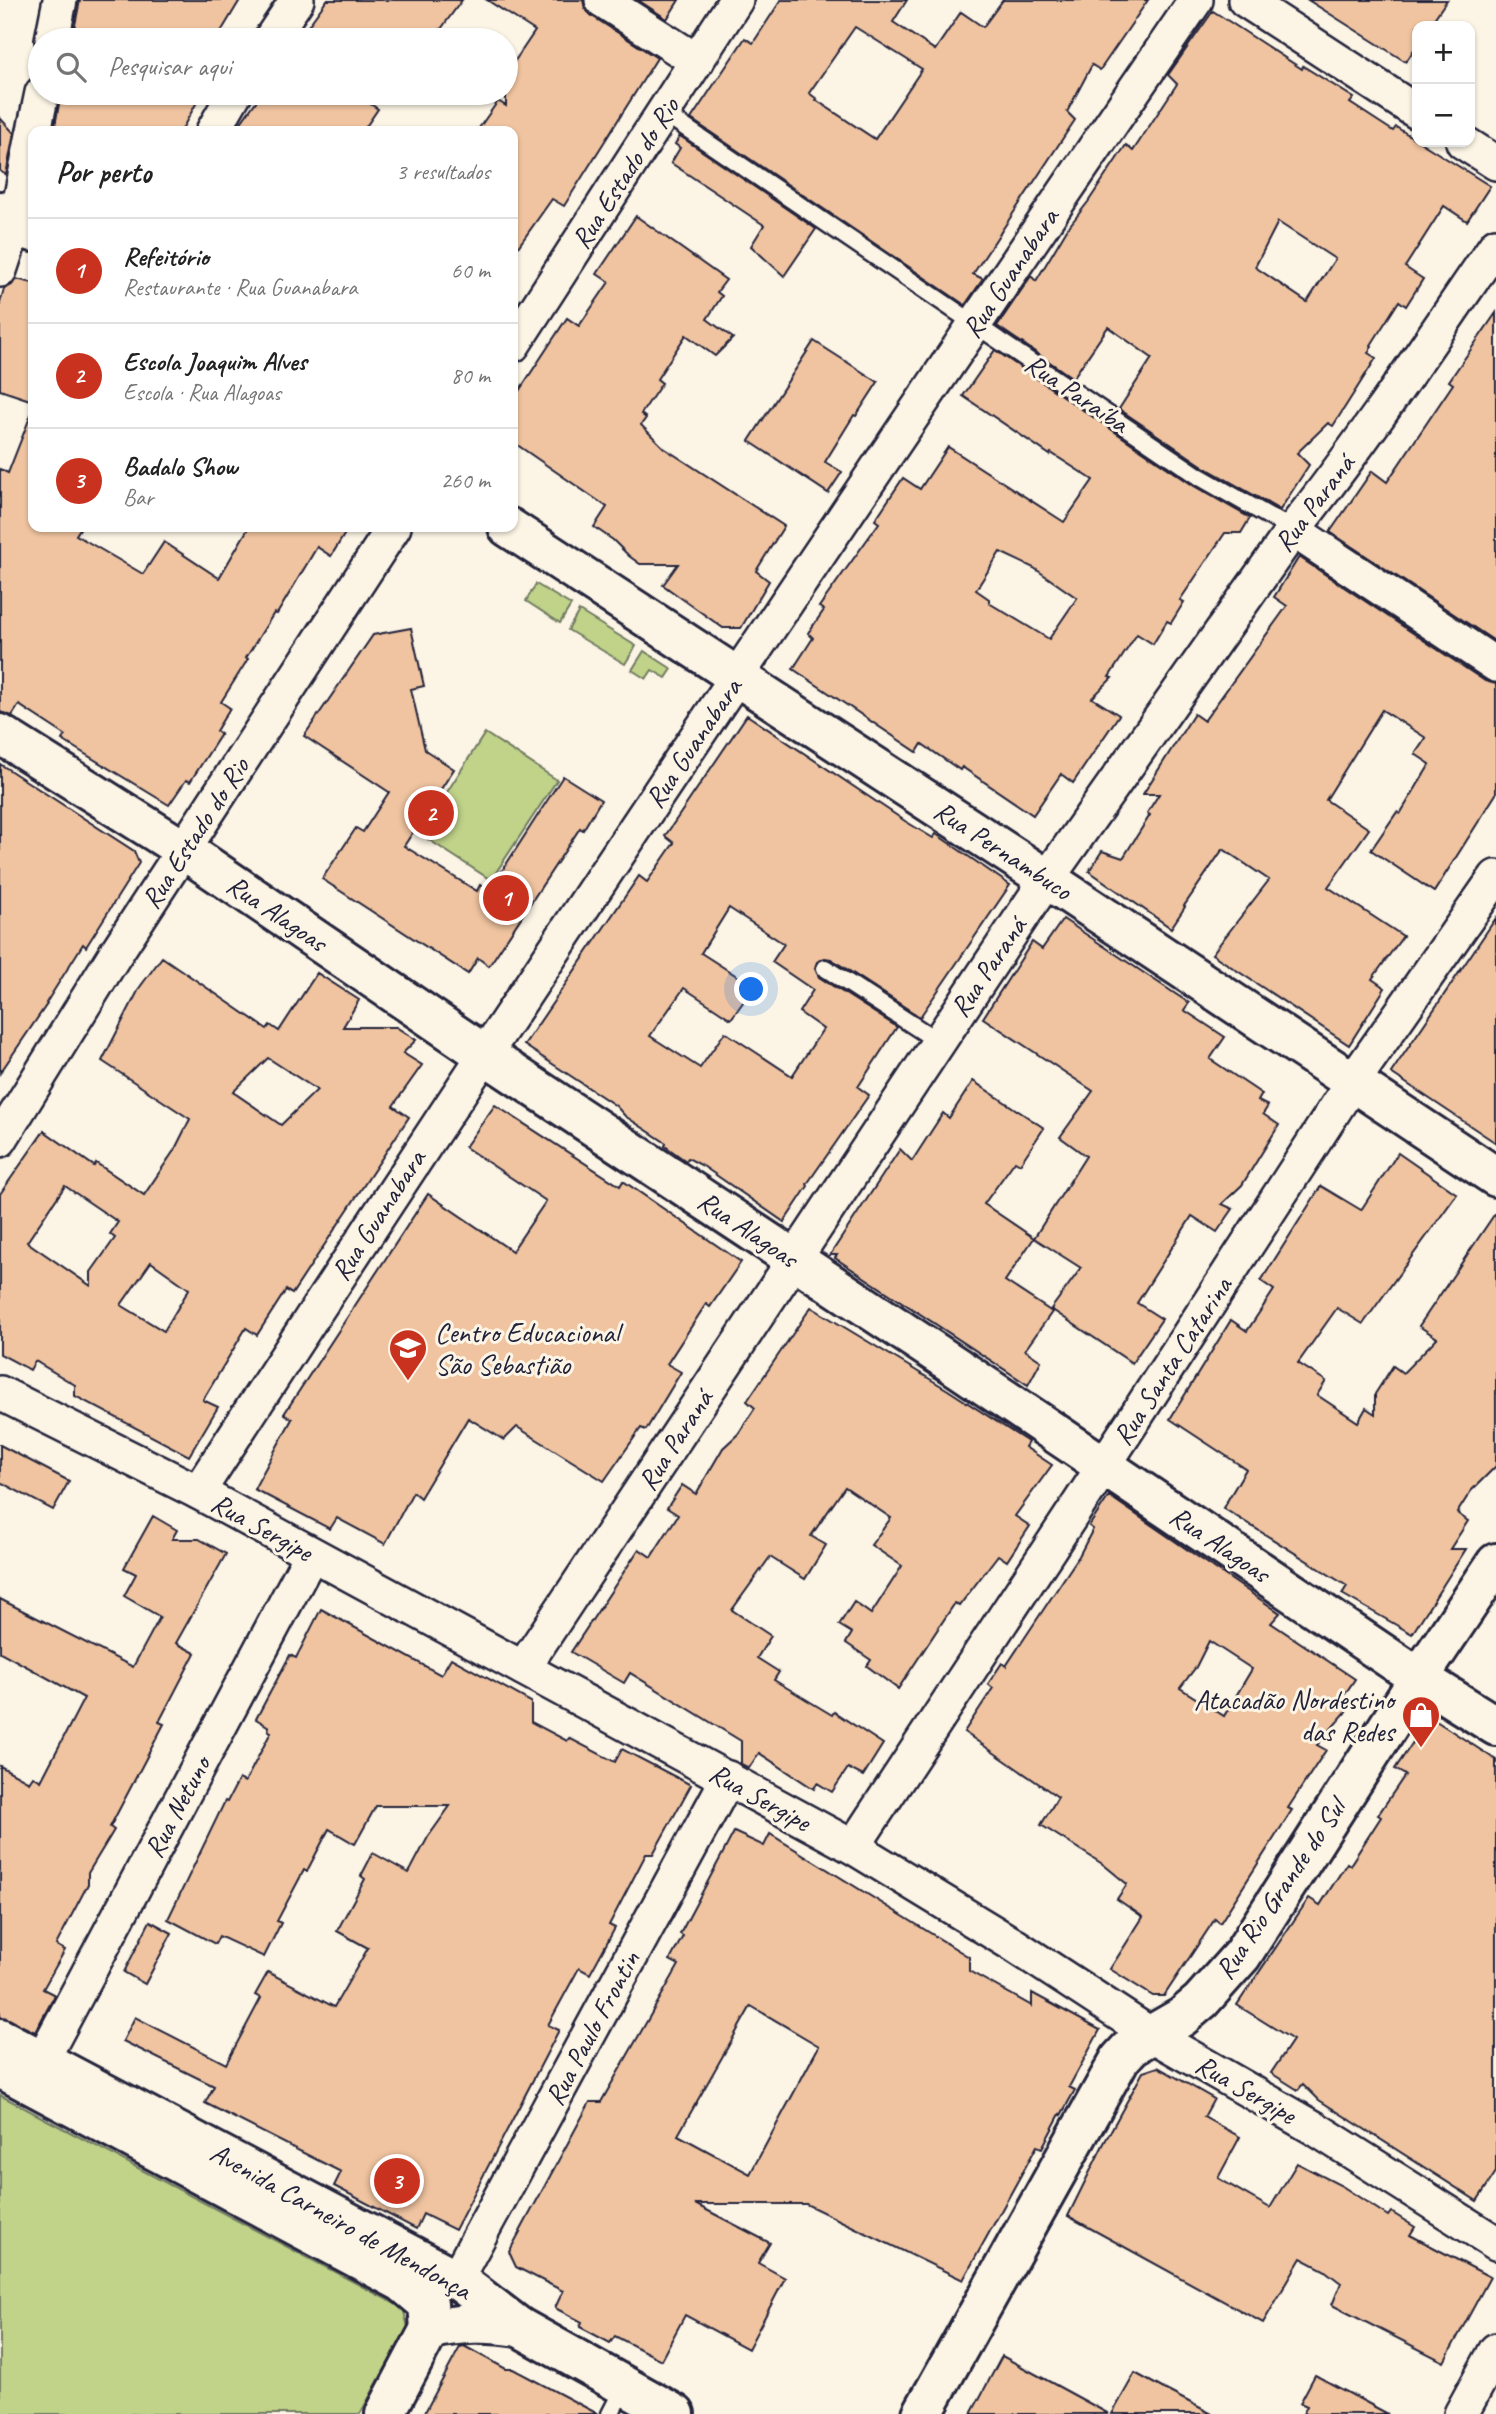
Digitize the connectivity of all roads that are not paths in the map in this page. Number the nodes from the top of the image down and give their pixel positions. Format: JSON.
{"nodes":[{"id":1,"x":60,"y":0,"type":"edge"},
{"id":2,"x":297,"y":0,"type":"edge"},
{"id":3,"x":602,"y":0,"type":"edge"},
{"id":4,"x":736,"y":0,"type":"edge"},
{"id":5,"x":1196,"y":0,"type":"edge"},
{"id":6,"x":1245,"y":0,"type":"edge"},
{"id":7,"x":54,"y":28,"type":"edge"},
{"id":8,"x":278,"y":28,"type":"edge"},
{"id":9,"x":697,"y":61,"type":"junction"},
{"id":10,"x":40,"y":105,"type":"edge"},
{"id":11,"x":228,"y":105,"type":"edge"},
{"id":12,"x":1412,"y":109,"type":"edge"},
{"id":13,"x":664,"y":113,"type":"junction"},
{"id":14,"x":35,"y":126,"type":"edge"},
{"id":15,"x":216,"y":126,"type":"edge"},
{"id":16,"x":1471,"y":147,"type":"edge"},
{"id":17,"x":28,"y":163,"type":"edge"},
{"id":18,"x":1496,"y":163,"type":"edge"},
{"id":19,"x":16,"y":222,"type":"edge"},
{"id":20,"x":1496,"y":245,"type":"edge"},
{"id":21,"x":0,"y":270,"type":"edge"},
{"id":22,"x":974,"y":324,"type":"junction"},
{"id":23,"x":518,"y":337,"type":"edge"},
{"id":24,"x":1293,"y":530,"type":"junction"},
{"id":25,"x":391,"y":532,"type":"edge"},
{"id":26,"x":516,"y":532,"type":"edge"},
{"id":27,"x":1496,"y":665,"type":"edge"},
{"id":28,"x":738,"y":675,"type":"junction"},
{"id":29,"x":0,"y":734,"type":"edge"},
{"id":30,"x":184,"y":850,"type":"junction"},
{"id":31,"x":1496,"y":877,"type":"edge"},
{"id":32,"x":1047,"y":879,"type":"junction"},
{"id":33,"x":824,"y":968,"type":"dead end"},
{"id":34,"x":939,"y":1042,"type":"junction"},
{"id":35,"x":484,"y":1054,"type":"junction"},
{"id":36,"x":1354,"y":1080,"type":"junction"},
{"id":37,"x":0,"y":1140,"type":"edge"},
{"id":38,"x":1496,"y":1177,"type":"edge"},
{"id":39,"x":794,"y":1260,"type":"junction"},
{"id":40,"x":0,"y":1393,"type":"edge"},
{"id":41,"x":1103,"y":1466,"type":"junction"},
{"id":42,"x":198,"y":1492,"type":"junction"},
{"id":43,"x":312,"y":1555,"type":"junction"},
{"id":44,"x":1496,"y":1563,"type":"edge"},
{"id":45,"x":523,"y":1668,"type":"junction"},
{"id":46,"x":1419,"y":1678,"type":"junction"},
{"id":47,"x":1496,"y":1726,"type":"edge"},
{"id":48,"x":728,"y":1778,"type":"junction"},
{"id":49,"x":853,"y":1847,"type":"junction"},
{"id":50,"x":1150,"y":2034,"type":"junction"},
{"id":51,"x":0,"y":2038,"type":"edge"},
{"id":52,"x":42,"y":2060,"type":"junction"},
{"id":53,"x":0,"y":2068,"type":"edge"},
{"id":54,"x":1496,"y":2243,"type":"edge"},
{"id":55,"x":456,"y":2279,"type":"junction"},
{"id":56,"x":519,"y":2327,"type":"junction"},
{"id":57,"x":430,"y":2329,"type":"junction"},
{"id":58,"x":1496,"y":2350,"type":"edge"},
{"id":59,"x":617,"y":2400,"type":"edge"},
{"id":60,"x":385,"y":2414,"type":"edge"},
{"id":61,"x":675,"y":2414,"type":"edge"},
{"id":62,"x":922,"y":2414,"type":"edge"},
{"id":63,"x":1461,"y":2414,"type":"edge"}],
"edges":[{"from":1,"to":7,"type":"street"},
{"from":2,"to":8,"type":"street"},
{"from":3,"to":9,"type":"street"},
{"from":4,"to":9,"type":"street","name":"Rua Estado do Rio"},
{"from":5,"to":22,"type":"street","name":"Rua Guanabara"},
{"from":6,"to":12,"type":"street"},
{"from":9,"to":13,"type":"street","name":"Rua Estado do Rio"},
{"from":10,"to":14,"type":"street"},
{"from":11,"to":15,"type":"street"},
{"from":13,"to":22,"type":"lane","name":"Rua Paraíba"},
{"from":13,"to":23,"type":"street","name":"Rua Estado do Rio"},
{"from":16,"to":18,"type":"street"},
{"from":17,"to":19,"type":"street"},
{"from":19,"to":21,"type":"street"},
{"from":20,"to":24,"type":"street","name":"Rua Paraná"},
{"from":22,"to":24,"type":"lane","name":"Rua Paraíba"},
{"from":22,"to":28,"type":"street","name":"Rua Guanabara"},
{"from":24,"to":27,"type":"street","name":"Rua Paraíba"},
{"from":24,"to":32,"type":"street","name":"Rua Paraná"},
{"from":25,"to":30,"type":"street","name":"Rua Estado do Rio"},
{"from":26,"to":28,"type":"street","name":"Rua Pernambuco"},
{"from":28,"to":32,"type":"street","name":"Rua Pernambuco"},
{"from":28,"to":35,"type":"street","name":"Rua Guanabara"},
{"from":29,"to":30,"type":"street","name":"Rua Alagoas"},
{"from":30,"to":35,"type":"street","name":"Rua Alagoas"},
{"from":30,"to":37,"type":"street","name":"Rua Estado do Rio"},
{"from":31,"to":36,"type":"street","name":"Rua Santa Catarina"},
{"from":32,"to":34,"type":"street","name":"Rua Paraná"},
{"from":32,"to":36,"type":"street","name":"Rua Pernambuco"},
{"from":33,"to":34,"type":"lane"},
{"from":34,"to":39,"type":"street","name":"Rua Paraná"},
{"from":35,"to":39,"type":"street","name":"Rua Alagoas"},
{"from":35,"to":42,"type":"street","name":"Rua Guanabara"},
{"from":36,"to":38,"type":"street","name":"Rua Pernambuco"},
{"from":36,"to":41,"type":"street","name":"Rua Santa Catarina"},
{"from":39,"to":41,"type":"street","name":"Rua Alagoas"},
{"from":39,"to":45,"type":"street","name":"Rua Paraná"},
{"from":40,"to":42,"type":"street","name":"Rua Sergipe"},
{"from":41,"to":46,"type":"street","name":"Rua Alagoas"},
{"from":41,"to":49,"type":"street","name":"Rua Santa Catarina"},
{"from":42,"to":43,"type":"street","name":"Rua Sergipe"},
{"from":43,"to":45,"type":"street","name":"Rua Sergipe"},
{"from":43,"to":52,"type":"street","name":"Rua Netuno"},
{"from":44,"to":46,"type":"street","name":"Rua Rio Grande do Sul"},
{"from":45,"to":48,"type":"street","name":"Rua Sergipe"},
{"from":46,"to":47,"type":"street","name":"Rua Alagoas"},
{"from":46,"to":50,"type":"street","name":"Rua Rio Grande do Sul"},
{"from":48,"to":49,"type":"street","name":"Rua Sergipe"},
{"from":48,"to":55,"type":"street","name":"Rua Paulo Frontin"},
{"from":49,"to":50,"type":"street","name":"Rua Sergipe"},
{"from":50,"to":54,"type":"street","name":"Rua Sergipe"},
{"from":50,"to":62,"type":"street","name":"Rua Rio Grande do Sul"},
{"from":51,"to":52,"type":"street","name":"Avenida Carneiro de Mendonça"},
{"from":52,"to":55,"type":"street","name":"Avenida Carneiro de Mendonça"},
{"from":53,"to":57,"type":"street","name":"Avenida Carneiro de Mendonça"},
{"from":55,"to":56,"type":"street","name":"Avenida Carneiro de Mendonça"},
{"from":56,"to":57,"type":"street"},
{"from":56,"to":59,"type":"street","name":"Avenida Carneiro de Mendonça"},
{"from":57,"to":60,"type":"street"},
{"from":58,"to":63,"type":"street"},
{"from":59,"to":61,"type":"street","name":"Avenida Carneiro de Mendonça"}]}
